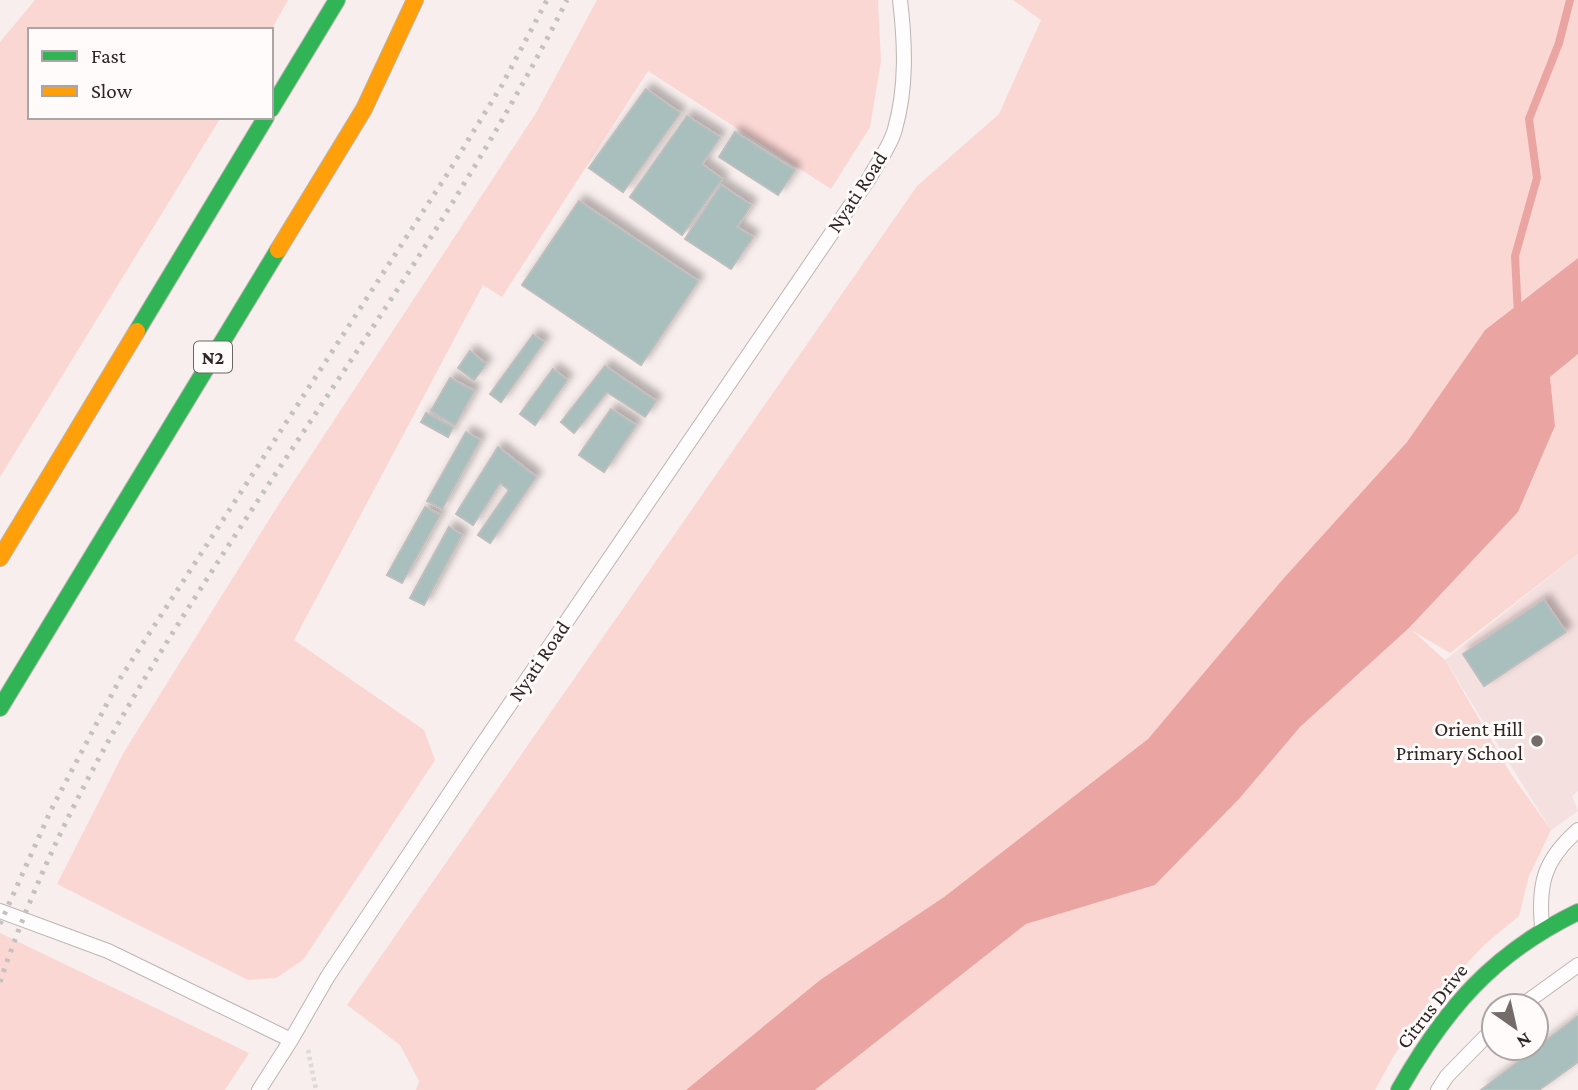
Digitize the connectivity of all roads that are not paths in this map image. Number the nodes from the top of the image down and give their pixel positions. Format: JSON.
{"nodes":[{"id":1,"x":337,"y":0,"type":"edge"},
{"id":2,"x":415,"y":0,"type":"edge"},
{"id":3,"x":900,"y":0,"type":"edge"},
{"id":4,"x":273,"y":106,"type":"edge"},
{"id":5,"x":265,"y":119,"type":"edge"},
{"id":6,"x":0,"y":558,"type":"edge"},
{"id":7,"x":0,"y":708,"type":"edge"},
{"id":8,"x":1578,"y":830,"type":"edge"},
{"id":9,"x":0,"y":911,"type":"edge"},
{"id":10,"x":1578,"y":912,"type":"edge"},
{"id":11,"x":1542,"y":928,"type":"junction"},
{"id":12,"x":1578,"y":965,"type":"edge"},
{"id":13,"x":1540,"y":992,"type":"edge"},
{"id":14,"x":291,"y":1040,"type":"junction"},
{"id":15,"x":1480,"y":1042,"type":"edge"},
{"id":16,"x":259,"y":1090,"type":"edge"},
{"id":17,"x":1399,"y":1090,"type":"edge"},
{"id":18,"x":1438,"y":1090,"type":"edge"}],
"edges":[{"from":1,"to":4,"type":"main road"},
{"from":2,"to":7,"type":"main road","number":"N2"},
{"from":3,"to":14,"type":"lane","name":"Nyati Road"},
{"from":5,"to":6,"type":"main road"},
{"from":8,"to":11,"type":"lane"},
{"from":9,"to":14,"type":"lane"},
{"from":10,"to":11,"type":"main road","name":"Citrus Drive"},
{"from":11,"to":17,"type":"main road","name":"Citrus Drive"},
{"from":12,"to":13,"type":"lane"},
{"from":14,"to":16,"type":"lane","name":"Nyati Road"},
{"from":15,"to":18,"type":"lane"}]}
